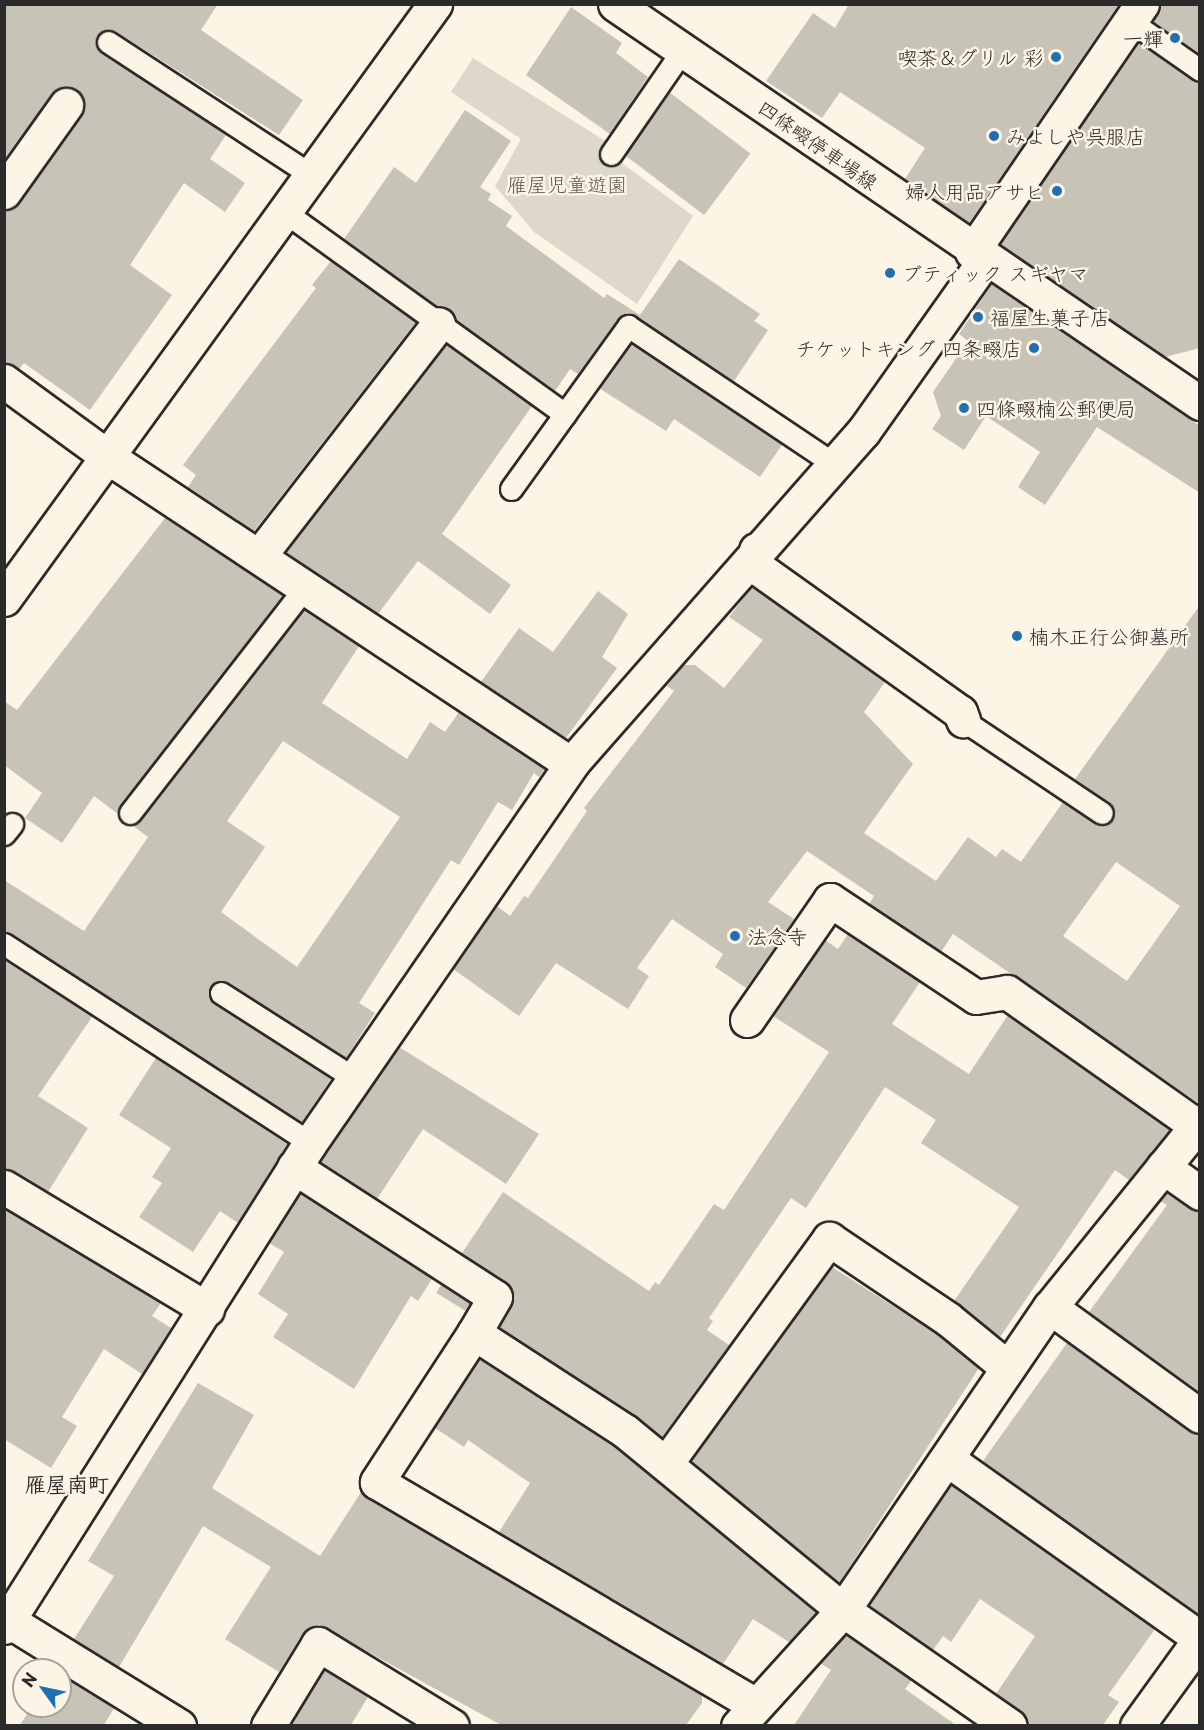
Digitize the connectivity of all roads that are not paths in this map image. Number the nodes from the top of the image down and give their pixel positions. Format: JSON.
{"nodes":[{"id":1,"x":435,"y":4,"type":"edge"},
{"id":2,"x":615,"y":4,"type":"edge"},
{"id":3,"x":1136,"y":13,"type":"edge"},
{"id":4,"x":108,"y":42,"type":"dead end"},
{"id":5,"x":682,"y":51,"type":"junction"},
{"id":6,"x":1200,"y":70,"type":"edge"},
{"id":7,"x":66,"y":105,"type":"dead end"},
{"id":8,"x":611,"y":154,"type":"dead end"},
{"id":9,"x":313,"y":176,"type":"junction"},
{"id":10,"x":4,"y":192,"type":"edge"},
{"id":11,"x":286,"y":213,"type":"junction"},
{"id":12,"x":979,"y":256,"type":"junction"},
{"id":13,"x":438,"y":324,"type":"junction"},
{"id":14,"x":8,"y":390,"type":"edge"},
{"id":15,"x":1198,"y":399,"type":"edge"},
{"id":16,"x":565,"y":414,"type":"junction"},
{"id":17,"x":111,"y":459,"type":"junction"},
{"id":18,"x":834,"y":464,"type":"junction"},
{"id":19,"x":511,"y":489,"type":"dead end"},
{"id":20,"x":756,"y":550,"type":"junction"},
{"id":21,"x":259,"y":556,"type":"junction"},
{"id":22,"x":305,"y":587,"type":"junction"},
{"id":23,"x":4,"y":599,"type":"edge"},
{"id":24,"x":963,"y":720,"type":"joint"},
{"id":25,"x":571,"y":764,"type":"junction"},
{"id":26,"x":130,"y":813,"type":"dead end"},
{"id":27,"x":1102,"y":813,"type":"dead end"},
{"id":28,"x":4,"y":944,"type":"edge"},
{"id":29,"x":221,"y":993,"type":"dead end"},
{"id":30,"x":747,"y":1020,"type":"dead end"},
{"id":31,"x":354,"y":1078,"type":"junction"},
{"id":32,"x":1198,"y":1124,"type":"edge"},
{"id":33,"x":302,"y":1155,"type":"junction"},
{"id":34,"x":1163,"y":1167,"type":"junction"},
{"id":35,"x":7,"y":1193,"type":"edge"},
{"id":36,"x":1200,"y":1193,"type":"edge"},
{"id":37,"x":1050,"y":1307,"type":"junction"},
{"id":38,"x":207,"y":1309,"type":"junction"},
{"id":39,"x":474,"y":1334,"type":"junction"},
{"id":40,"x":1008,"y":1368,"type":"junction"},
{"id":41,"x":1200,"y":1416,"type":"edge"},
{"id":42,"x":947,"y":1459,"type":"junction"},
{"id":43,"x":667,"y":1462,"type":"junction"},
{"id":44,"x":843,"y":1610,"type":"junction"},
{"id":45,"x":7,"y":1624,"type":"edge"},
{"id":46,"x":1200,"y":1639,"type":"edge"},
{"id":47,"x":747,"y":1715,"type":"edge"},
{"id":48,"x":180,"y":1725,"type":"edge"},
{"id":49,"x":268,"y":1725,"type":"edge"},
{"id":50,"x":452,"y":1725,"type":"edge"},
{"id":51,"x":1010,"y":1725,"type":"edge"},
{"id":52,"x":1137,"y":1725,"type":"edge"}],
"edges":[{"from":1,"to":9,"type":"street"},
{"from":2,"to":5,"type":"street","name":"四條畷停車場線"},
{"from":3,"to":6,"type":"lane"},
{"from":3,"to":12,"type":"street"},
{"from":4,"to":9,"type":"lane"},
{"from":5,"to":8,"type":"lane"},
{"from":5,"to":12,"type":"street","name":"四條畷停車場線"},
{"from":7,"to":10,"type":"street"},
{"from":9,"to":11,"type":"street"},
{"from":11,"to":13,"type":"lane"},
{"from":11,"to":17,"type":"street"},
{"from":12,"to":15,"type":"street","name":"四條畷停車場線"},
{"from":12,"to":18,"type":"street"},
{"from":13,"to":16,"type":"lane"},
{"from":13,"to":21,"type":"street"},
{"from":14,"to":17,"type":"street"},
{"from":16,"to":18,"type":"lane"},
{"from":16,"to":19,"type":"lane"},
{"from":17,"to":21,"type":"street"},
{"from":17,"to":23,"type":"street"},
{"from":18,"to":20,"type":"street"},
{"from":20,"to":24,"type":"street"},
{"from":20,"to":25,"type":"street"},
{"from":21,"to":22,"type":"street"},
{"from":22,"to":25,"type":"street"},
{"from":22,"to":26,"type":"lane"},
{"from":24,"to":27,"type":"lane"},
{"from":25,"to":31,"type":"street"},
{"from":28,"to":33,"type":"lane"},
{"from":29,"to":31,"type":"lane"},
{"from":30,"to":32,"type":"street"},
{"from":31,"to":33,"type":"street"},
{"from":32,"to":34,"type":"street"},
{"from":33,"to":38,"type":"street"},
{"from":33,"to":39,"type":"street"},
{"from":34,"to":36,"type":"street"},
{"from":34,"to":37,"type":"street"},
{"from":35,"to":38,"type":"street"},
{"from":37,"to":40,"type":"street"},
{"from":37,"to":41,"type":"street"},
{"from":38,"to":45,"type":"street"},
{"from":39,"to":43,"type":"street"},
{"from":39,"to":47,"type":"street"},
{"from":40,"to":42,"type":"street"},
{"from":40,"to":43,"type":"street"},
{"from":42,"to":44,"type":"street"},
{"from":42,"to":46,"type":"street"},
{"from":43,"to":44,"type":"street"},
{"from":44,"to":47,"type":"street"},
{"from":44,"to":51,"type":"street"},
{"from":45,"to":48,"type":"street"},
{"from":46,"to":52,"type":"street"},
{"from":49,"to":50,"type":"street"}]}
